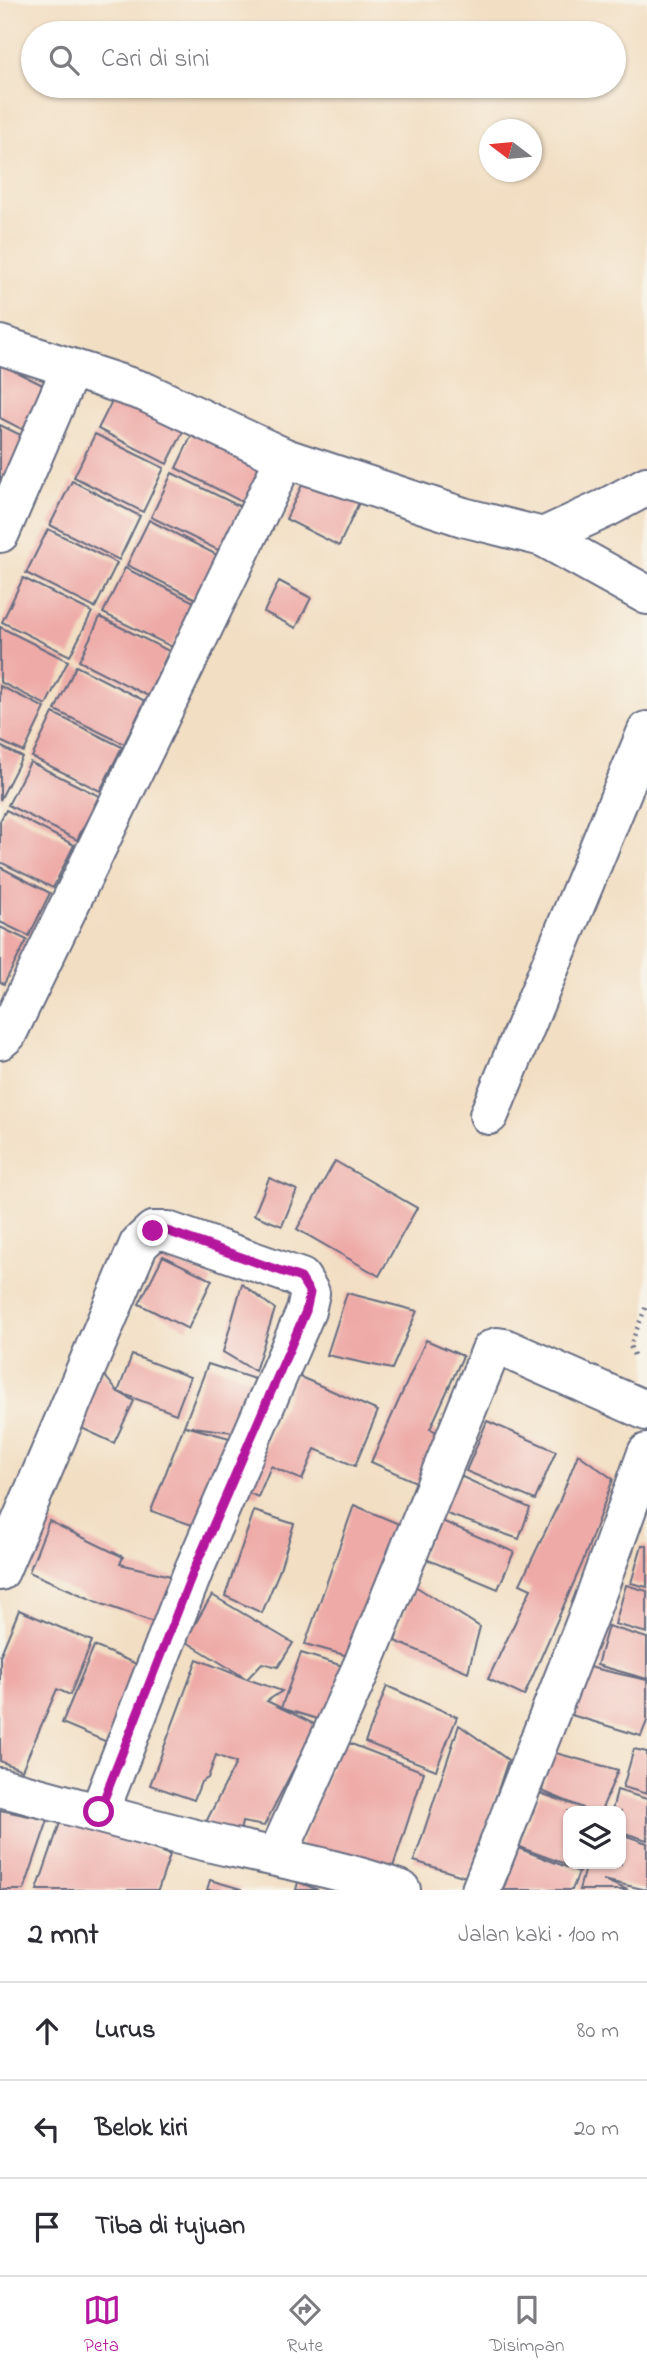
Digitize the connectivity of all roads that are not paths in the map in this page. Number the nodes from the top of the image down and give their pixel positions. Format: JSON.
{"nodes":[{"id":1,"x":0,"y":345,"type":"edge"},
{"id":2,"x":71,"y":368,"type":"junction"},
{"id":3,"x":285,"y":458,"type":"junction"},
{"id":4,"x":647,"y":486,"type":"edge"},
{"id":5,"x":0,"y":533,"type":"edge"},
{"id":6,"x":543,"y":537,"type":"junction"},
{"id":7,"x":647,"y":595,"type":"edge"},
{"id":8,"x":647,"y":731,"type":"edge"},
{"id":9,"x":0,"y":1040,"type":"edge"},
{"id":10,"x":489,"y":1115,"type":"dead end"},
{"id":11,"x":647,"y":1411,"type":"edge"},
{"id":12,"x":647,"y":1453,"type":"edge"},
{"id":13,"x":0,"y":1571,"type":"edge"},
{"id":14,"x":0,"y":1787,"type":"edge"},
{"id":15,"x":99,"y":1812,"type":"junction"},
{"id":16,"x":277,"y":1856,"type":"junction"},
{"id":17,"x":401,"y":1890,"type":"edge"},
{"id":18,"x":481,"y":1890,"type":"edge"}],
"edges":[{"from":1,"to":2,"type":"street"},
{"from":2,"to":3,"type":"street"},
{"from":2,"to":5,"type":"street"},
{"from":3,"to":6,"type":"street"},
{"from":3,"to":9,"type":"street"},
{"from":4,"to":6,"type":"street"},
{"from":6,"to":7,"type":"street"},
{"from":8,"to":10,"type":"street"},
{"from":11,"to":16,"type":"street"},
{"from":12,"to":18,"type":"street"},
{"from":13,"to":15,"type":"street"},
{"from":14,"to":15,"type":"street"},
{"from":15,"to":16,"type":"street"},
{"from":16,"to":17,"type":"street"}]}
